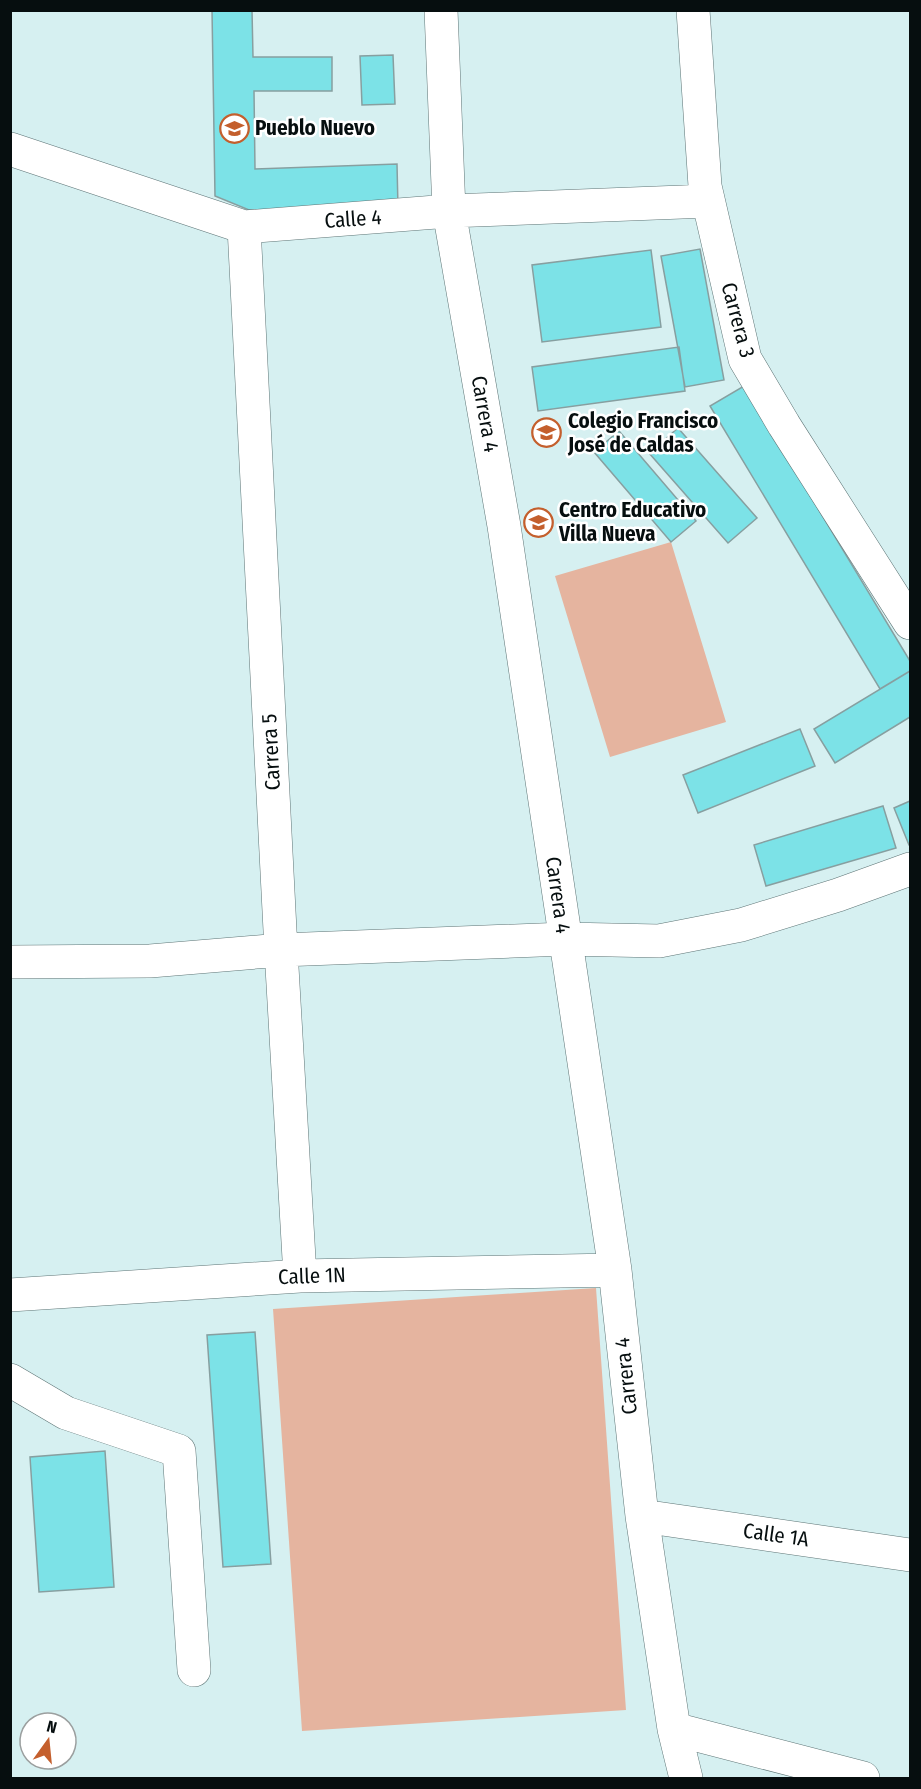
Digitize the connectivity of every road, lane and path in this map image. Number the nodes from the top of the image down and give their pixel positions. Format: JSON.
{"nodes":[{"id":1,"x":441,"y":10,"type":"edge"},
{"id":2,"x":693,"y":10,"type":"edge"},
{"id":3,"x":10,"y":149,"type":"edge"},
{"id":4,"x":708,"y":201,"type":"junction"},
{"id":5,"x":449,"y":211,"type":"junction"},
{"id":6,"x":244,"y":227,"type":"junction"},
{"id":7,"x":910,"y":623,"type":"edge"},
{"id":8,"x":910,"y":869,"type":"edge"},
{"id":9,"x":565,"y":939,"type":"junction"},
{"id":10,"x":281,"y":950,"type":"junction"},
{"id":11,"x":10,"y":962,"type":"edge"},
{"id":12,"x":615,"y":1270,"type":"junction"},
{"id":13,"x":300,"y":1276,"type":"junction"},
{"id":14,"x":10,"y":1295,"type":"edge"},
{"id":15,"x":10,"y":1380,"type":"edge"},
{"id":16,"x":642,"y":1516,"type":"junction"},
{"id":17,"x":910,"y":1555,"type":"edge"},
{"id":18,"x":194,"y":1670,"type":"dead end"},
{"id":19,"x":674,"y":1729,"type":"junction"},
{"id":20,"x":686,"y":1779,"type":"edge"},
{"id":21,"x":863,"y":1779,"type":"edge"}],
"edges":[{"from":1,"to":5,"type":"street","name":"Carrera 4"},
{"from":2,"to":4,"type":"street","name":"Carrera 3"},
{"from":3,"to":6,"type":"street","name":"Calle 4"},
{"from":4,"to":5,"type":"street","name":"Calle 4"},
{"from":4,"to":7,"type":"street","name":"Carrera 3"},
{"from":5,"to":6,"type":"street","name":"Calle 4"},
{"from":5,"to":9,"type":"street","name":"Carrera 4"},
{"from":6,"to":10,"type":"street","name":"Carrera 5"},
{"from":8,"to":9,"type":"street"},
{"from":9,"to":10,"type":"street"},
{"from":9,"to":12,"type":"street","name":"Carrera 4"},
{"from":10,"to":11,"type":"street"},
{"from":10,"to":13,"type":"street","name":"Carrera 5"},
{"from":12,"to":13,"type":"street","name":"Calle 1N"},
{"from":12,"to":16,"type":"street","name":"Carrera 4"},
{"from":13,"to":14,"type":"street","name":"Calle 1N"},
{"from":15,"to":18,"type":"street"},
{"from":16,"to":17,"type":"street","name":"Calle 1A"},
{"from":16,"to":19,"type":"street","name":"Carrera 4"},
{"from":19,"to":20,"type":"street","name":"Carrera 4"},
{"from":19,"to":21,"type":"street"}]}
